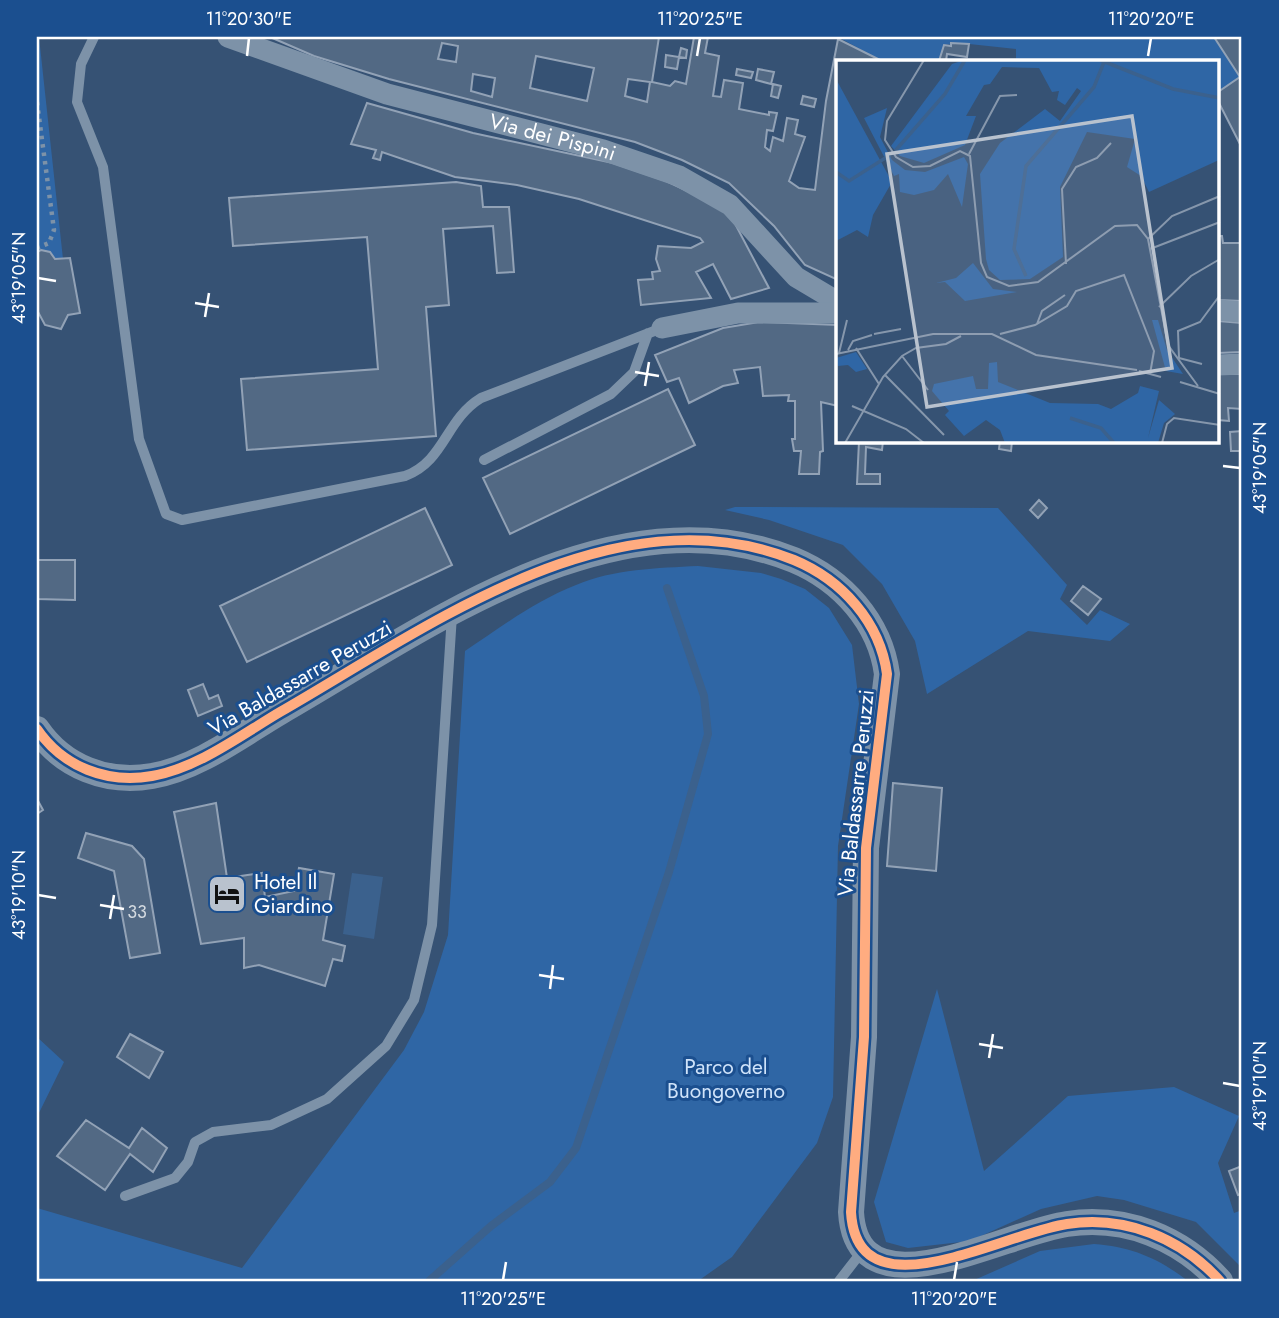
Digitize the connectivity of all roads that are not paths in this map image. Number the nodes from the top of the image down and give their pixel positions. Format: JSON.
{"nodes":[{"id":1,"x":94,"y":37,"type":"edge"},
{"id":2,"x":228,"y":37,"type":"edge"},
{"id":3,"x":836,"y":301,"type":"edge"},
{"id":4,"x":1220,"y":310,"type":"edge"},
{"id":5,"x":1242,"y":312,"type":"edge"},
{"id":6,"x":836,"y":313,"type":"edge"},
{"id":7,"x":655,"y":330,"type":"junction"},
{"id":8,"x":1242,"y":364,"type":"edge"},
{"id":9,"x":1220,"y":365,"type":"edge"},
{"id":10,"x":484,"y":460,"type":"dead end"},
{"id":11,"x":453,"y":613,"type":"junction"},
{"id":12,"x":37,"y":729,"type":"edge"},
{"id":13,"x":125,"y":1196,"type":"dead end"},
{"id":14,"x":860,"y":1254,"type":"junction"},
{"id":15,"x":839,"y":1281,"type":"edge"},
{"id":16,"x":1220,"y":1281,"type":"edge"}],
"edges":[{"from":1,"to":7,"type":"lane"},
{"from":2,"to":3,"type":"street","name":"Via dei Pispini"},
{"from":4,"to":5,"type":"street"},
{"from":6,"to":7,"type":"street"},
{"from":7,"to":10,"type":"lane"},
{"from":8,"to":9,"type":"street"},
{"from":11,"to":12,"type":"street","name":"Via Baldassarre Peruzzi"},
{"from":11,"to":13,"type":"lane"},
{"from":11,"to":14,"type":"street","name":"Via Baldassarre Peruzzi"},
{"from":14,"to":15,"type":"lane"},
{"from":14,"to":16,"type":"street"}]}
